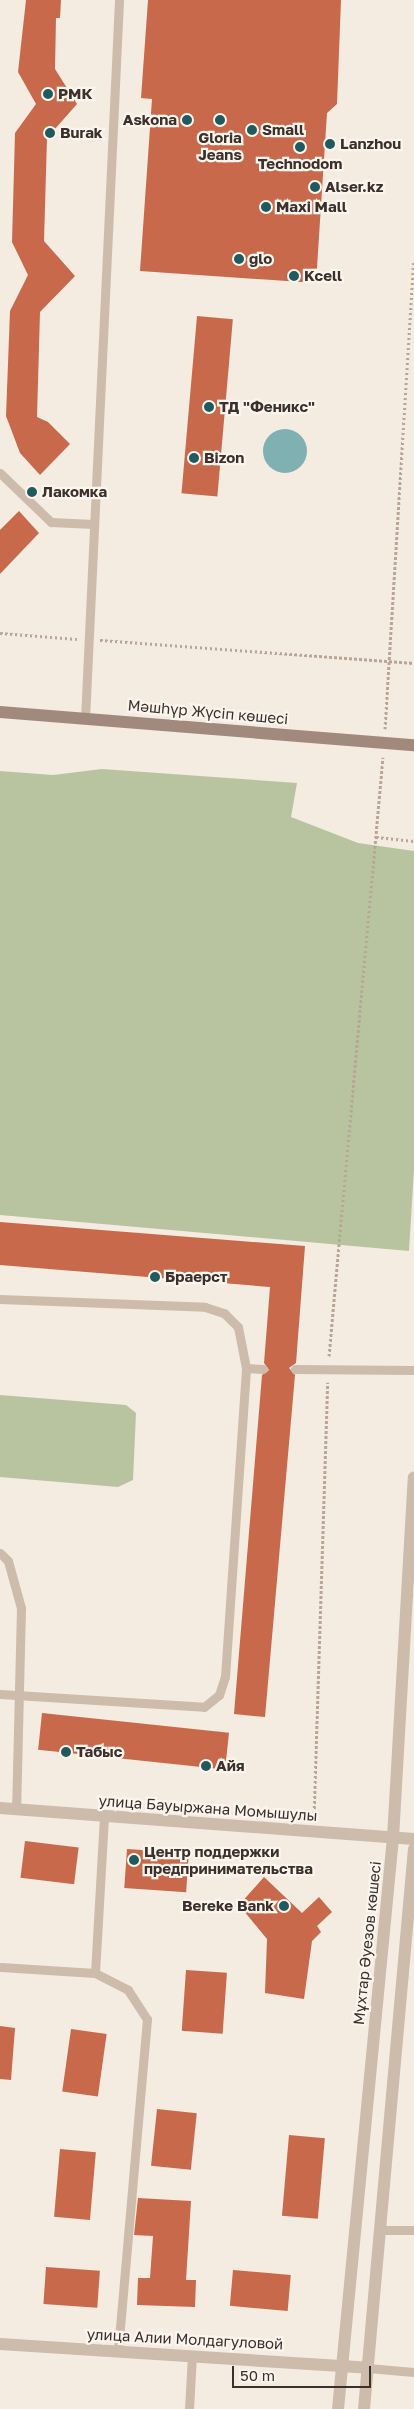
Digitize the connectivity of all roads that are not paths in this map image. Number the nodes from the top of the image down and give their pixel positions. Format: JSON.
{"nodes":[{"id":1,"x":119,"y":0,"type":"edge"},
{"id":2,"x":0,"y":473,"type":"edge"},
{"id":3,"x":93,"y":524,"type":"junction"},
{"id":4,"x":0,"y":712,"type":"edge"},
{"id":5,"x":85,"y":719,"type":"junction"},
{"id":6,"x":414,"y":745,"type":"edge"},
{"id":7,"x":0,"y":1299,"type":"edge"},
{"id":8,"x":246,"y":1368,"type":"junction"},
{"id":9,"x":295,"y":1368,"type":"dead end"},
{"id":10,"x":263,"y":1369,"type":"dead end"},
{"id":11,"x":414,"y":1370,"type":"edge"},
{"id":12,"x":414,"y":1478,"type":"edge"},
{"id":13,"x":0,"y":1553,"type":"edge"},
{"id":14,"x":0,"y":1694,"type":"edge"},
{"id":15,"x":21,"y":1695,"type":"junction"},
{"id":16,"x":0,"y":1808,"type":"edge"},
{"id":17,"x":16,"y":1809,"type":"junction"},
{"id":18,"x":104,"y":1816,"type":"junction"},
{"id":19,"x":393,"y":1838,"type":"junction"},
{"id":20,"x":414,"y":1839,"type":"edge"},
{"id":21,"x":414,"y":1850,"type":"edge"},
{"id":22,"x":1,"y":1967,"type":"edge"},
{"id":23,"x":95,"y":1973,"type":"junction"},
{"id":24,"x":380,"y":2230,"type":"junction"},
{"id":25,"x":414,"y":2230,"type":"edge"},
{"id":26,"x":0,"y":2344,"type":"edge"},
{"id":27,"x":118,"y":2352,"type":"junction"},
{"id":28,"x":192,"y":2356,"type":"junction"},
{"id":29,"x":342,"y":2364,"type":"junction"},
{"id":30,"x":368,"y":2368,"type":"junction"},
{"id":31,"x":414,"y":2372,"type":"edge"},
{"id":32,"x":189,"y":2409,"type":"edge"},
{"id":33,"x":338,"y":2409,"type":"edge"},
{"id":34,"x":364,"y":2409,"type":"edge"}],
"edges":[{"from":1,"to":3,"type":"lane"},
{"from":2,"to":3,"type":"lane"},
{"from":3,"to":5,"type":"lane"},
{"from":4,"to":5,"type":"main road","name":"Мәшһүр Жүсіп көшесі"},
{"from":5,"to":6,"type":"main road","name":"Мәшһүр Жүсіп көшесі"},
{"from":7,"to":8,"type":"lane"},
{"from":8,"to":10,"type":"lane"},
{"from":8,"to":15,"type":"lane"},
{"from":9,"to":11,"type":"lane"},
{"from":12,"to":19,"type":"street","name":"Мұхтар Әуезов көшесі"},
{"from":13,"to":15,"type":"lane"},
{"from":14,"to":15,"type":"lane"},
{"from":15,"to":17,"type":"lane"},
{"from":16,"to":17,"type":"street","name":"улица Бауыржана Момышулы"},
{"from":17,"to":18,"type":"street","name":"улица Бауыржана Момышулы"},
{"from":18,"to":19,"type":"street","name":"улица Бауыржана Момышулы"},
{"from":18,"to":23,"type":"lane"},
{"from":19,"to":20,"type":"street","name":"улица Бауыржана Момышулы"},
{"from":19,"to":29,"type":"street","name":"Мұхтар Әуезов көшесі"},
{"from":21,"to":24,"type":"street"},
{"from":22,"to":23,"type":"lane"},
{"from":23,"to":27,"type":"lane"},
{"from":24,"to":25,"type":"lane"},
{"from":24,"to":30,"type":"street"},
{"from":26,"to":27,"type":"street","name":"улица Алии Молдагуловой"},
{"from":27,"to":28,"type":"street","name":"улица Алии Молдагуловой"},
{"from":28,"to":29,"type":"street","name":"улица Алии Молдагуловой"},
{"from":28,"to":32,"type":"lane"},
{"from":29,"to":30,"type":"street","name":"улица Алии Молдагуловой"},
{"from":29,"to":33,"type":"street","name":"Мұхтар Әуезов көшесі"},
{"from":30,"to":31,"type":"lane"},
{"from":30,"to":34,"type":"street"}]}
